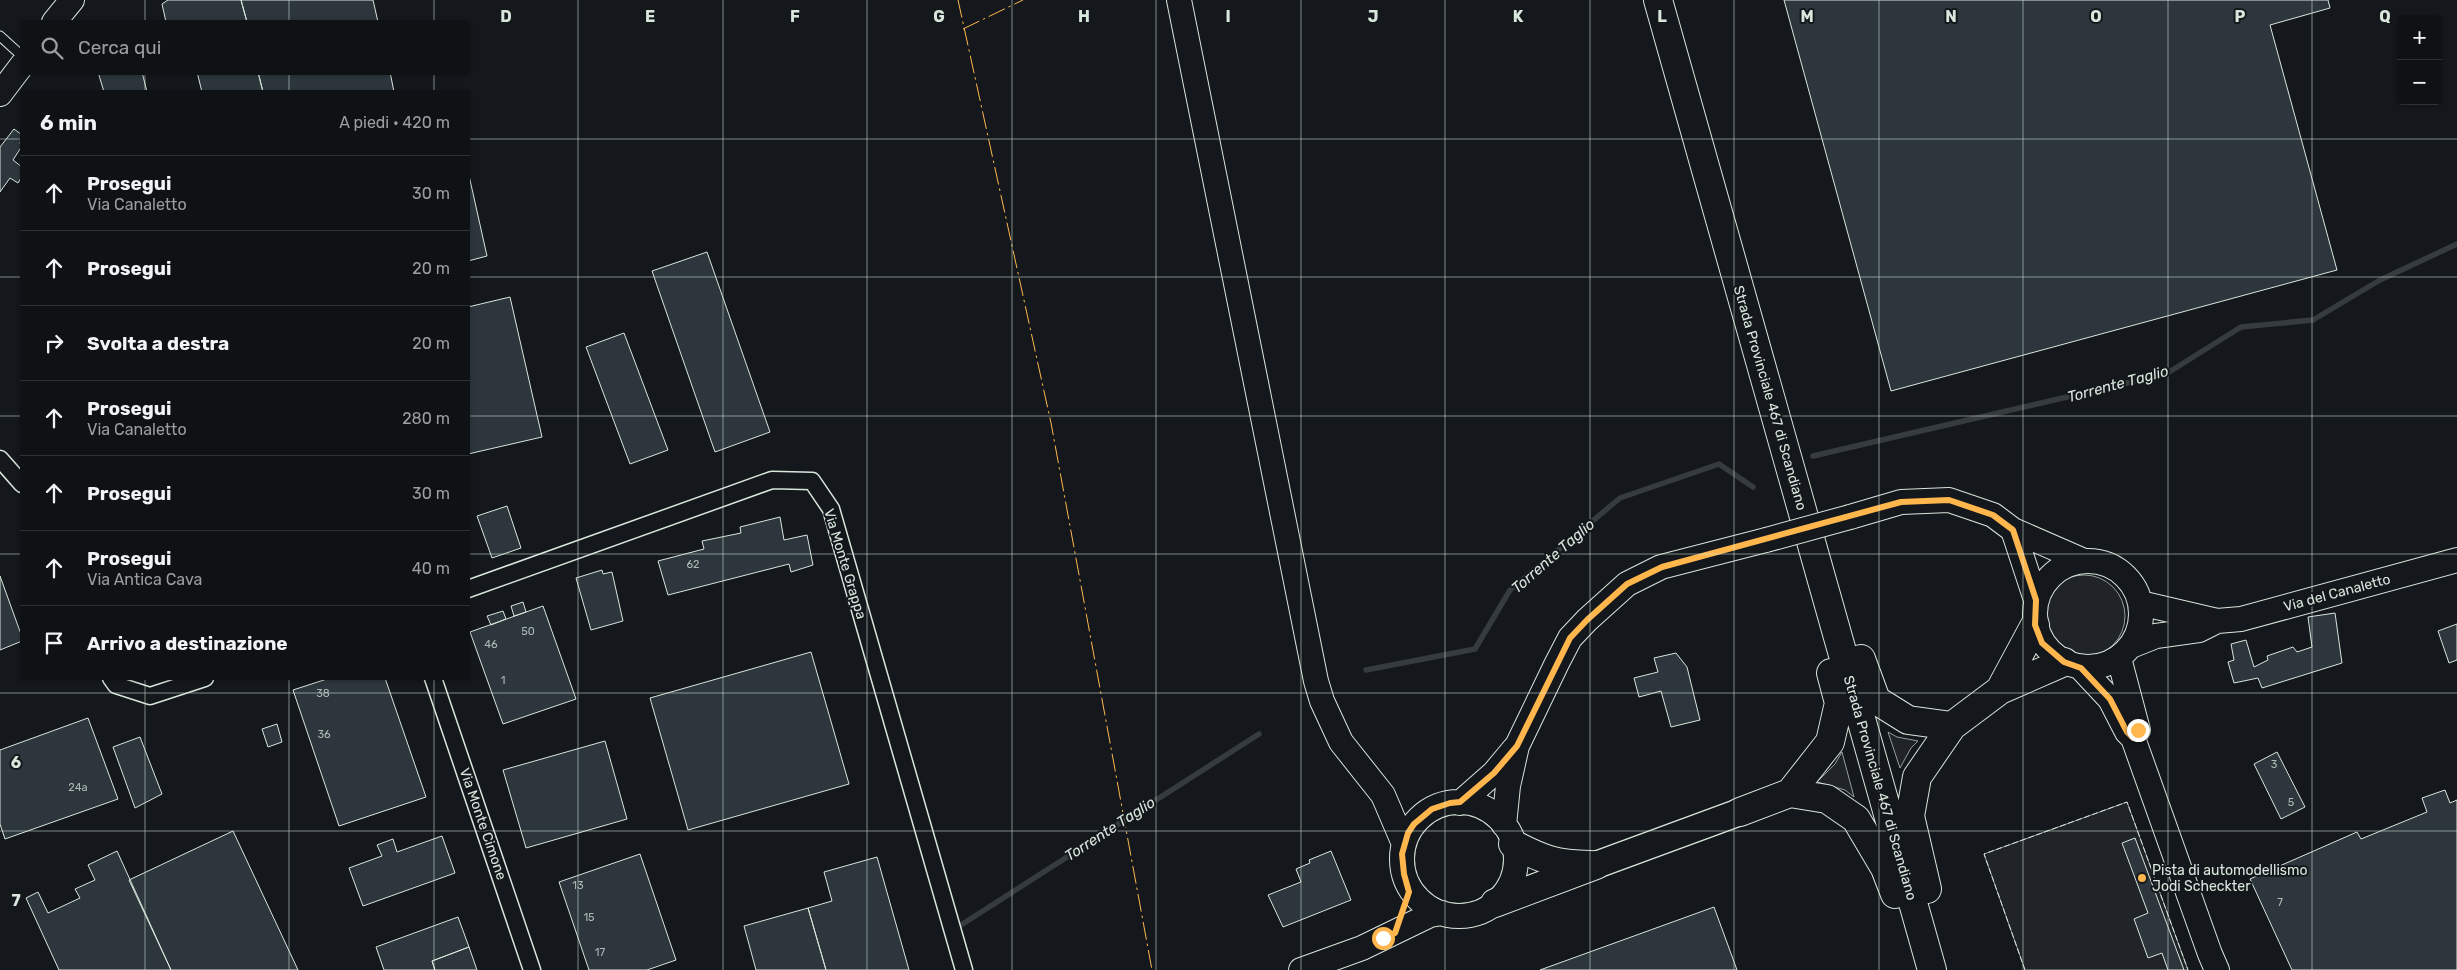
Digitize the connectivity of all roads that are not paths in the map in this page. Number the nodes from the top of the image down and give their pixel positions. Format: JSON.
{"nodes":[{"id":1,"x":72,"y":0,"type":"edge"},
{"id":2,"x":1179,"y":0,"type":"edge"},
{"id":3,"x":1658,"y":0,"type":"edge"},
{"id":4,"x":56,"y":20,"type":"edge"},
{"id":5,"x":0,"y":36,"type":"edge"},
{"id":6,"x":20,"y":54,"type":"edge"},
{"id":7,"x":20,"y":68,"type":"edge"},
{"id":8,"x":0,"y":94,"type":"edge"},
{"id":9,"x":0,"y":459,"type":"edge"},
{"id":10,"x":1792,"y":474,"type":"junction"},
{"id":11,"x":20,"y":482,"type":"edge"},
{"id":12,"x":2013,"y":530,"type":"junction"},
{"id":13,"x":2457,"y":560,"type":"edge"},
{"id":14,"x":2084,"y":561,"type":"junction"},
{"id":15,"x":470,"y":588,"type":"edge"},
{"id":16,"x":2140,"y":603,"type":"junction"},
{"id":17,"x":2036,"y":612,"type":"junction"},
{"id":18,"x":2217,"y":621,"type":"junction"},
{"id":19,"x":2125,"y":652,"type":"junction"},
{"id":20,"x":2072,"y":665,"type":"junction"},
{"id":21,"x":112,"y":680,"type":"edge"},
{"id":22,"x":199,"y":680,"type":"edge"},
{"id":23,"x":435,"y":680,"type":"edge"},
{"id":24,"x":2000,"y":690,"type":"junction"},
{"id":25,"x":1952,"y":726,"type":"junction"},
{"id":26,"x":2133,"y":738,"type":"junction"},
{"id":27,"x":1517,"y":746,"type":"junction"},
{"id":28,"x":1790,"y":793,"type":"junction"},
{"id":29,"x":1383,"y":795,"type":"junction"},
{"id":30,"x":1460,"y":802,"type":"junction"},
{"id":31,"x":1432,"y":809,"type":"junction"},
{"id":32,"x":1740,"y":812,"type":"joint"},
{"id":33,"x":1508,"y":834,"type":"junction"},
{"id":34,"x":1404,"y":844,"type":"junction"},
{"id":35,"x":1596,"y":865,"type":"junction"},
{"id":36,"x":1404,"y":874,"type":"junction"},
{"id":37,"x":1495,"y":903,"type":"junction"},
{"id":38,"x":1442,"y":913,"type":"junction"},
{"id":39,"x":1395,"y":933,"type":"junction"},
{"id":40,"x":532,"y":970,"type":"edge"},
{"id":41,"x":964,"y":970,"type":"edge"},
{"id":42,"x":1301,"y":970,"type":"edge"},
{"id":43,"x":1924,"y":970,"type":"edge"},
{"id":44,"x":1932,"y":970,"type":"edge"},
{"id":45,"x":1943,"y":970,"type":"edge"},
{"id":46,"x":2217,"y":970,"type":"edge"}],
"edges":[{"from":1,"to":4,"type":"main road"},
{"from":2,"to":29,"type":"main road"},
{"from":3,"to":10,"type":"highway","name":"Strada Provinciale 467 di Scandiano"},
{"from":5,"to":6,"type":"lane"},
{"from":7,"to":8,"type":"main road"},
{"from":9,"to":11,"type":"street"},
{"from":10,"to":25,"type":"highway"},
{"from":10,"to":28,"type":"highway"},
{"from":10,"to":44,"type":"highway","name":"Strada Provinciale 467 di Scandiano"},
{"from":12,"to":14,"type":"main road"},
{"from":12,"to":17,"type":"main road"},
{"from":12,"to":27,"type":"main road","bridge":true},
{"from":13,"to":18,"type":"main road","name":"Via del Canaletto"},
{"from":14,"to":16,"type":"main road"},
{"from":14,"to":17,"type":"main road"},
{"from":15,"to":41,"type":"street","name":"Via Monte Grappa"},
{"from":16,"to":18,"type":"main road"},
{"from":16,"to":19,"type":"main road"},
{"from":17,"to":20,"type":"main road"},
{"from":17,"to":24,"type":"highway"},
{"from":18,"to":19,"type":"main road"},
{"from":19,"to":20,"type":"main road"},
{"from":19,"to":26,"type":"main road"},
{"from":20,"to":24,"type":"highway"},
{"from":20,"to":26,"type":"main road"},
{"from":21,"to":22,"type":"street"},
{"from":23,"to":40,"type":"street","name":"Via Monte Cimone"},
{"from":24,"to":25,"type":"highway"},
{"from":25,"to":45,"type":"highway"},
{"from":26,"to":46,"type":"main road"},
{"from":27,"to":30,"type":"main road"},
{"from":27,"to":33,"type":"main road"},
{"from":28,"to":32,"type":"highway"},
{"from":28,"to":43,"type":"highway"},
{"from":29,"to":31,"type":"main road"},
{"from":29,"to":34,"type":"main road"},
{"from":30,"to":31,"type":"main road"},
{"from":30,"to":33,"type":"main road"},
{"from":31,"to":34,"type":"main road"},
{"from":32,"to":35,"type":"main road"},
{"from":33,"to":35,"type":"highway"},
{"from":33,"to":37,"type":"main road"},
{"from":34,"to":36,"type":"main road"},
{"from":35,"to":37,"type":"highway"},
{"from":36,"to":38,"type":"main road"},
{"from":36,"to":39,"type":"main road"},
{"from":37,"to":38,"type":"main road"},
{"from":38,"to":39,"type":"main road"},
{"from":39,"to":42,"type":"main road"}]}
